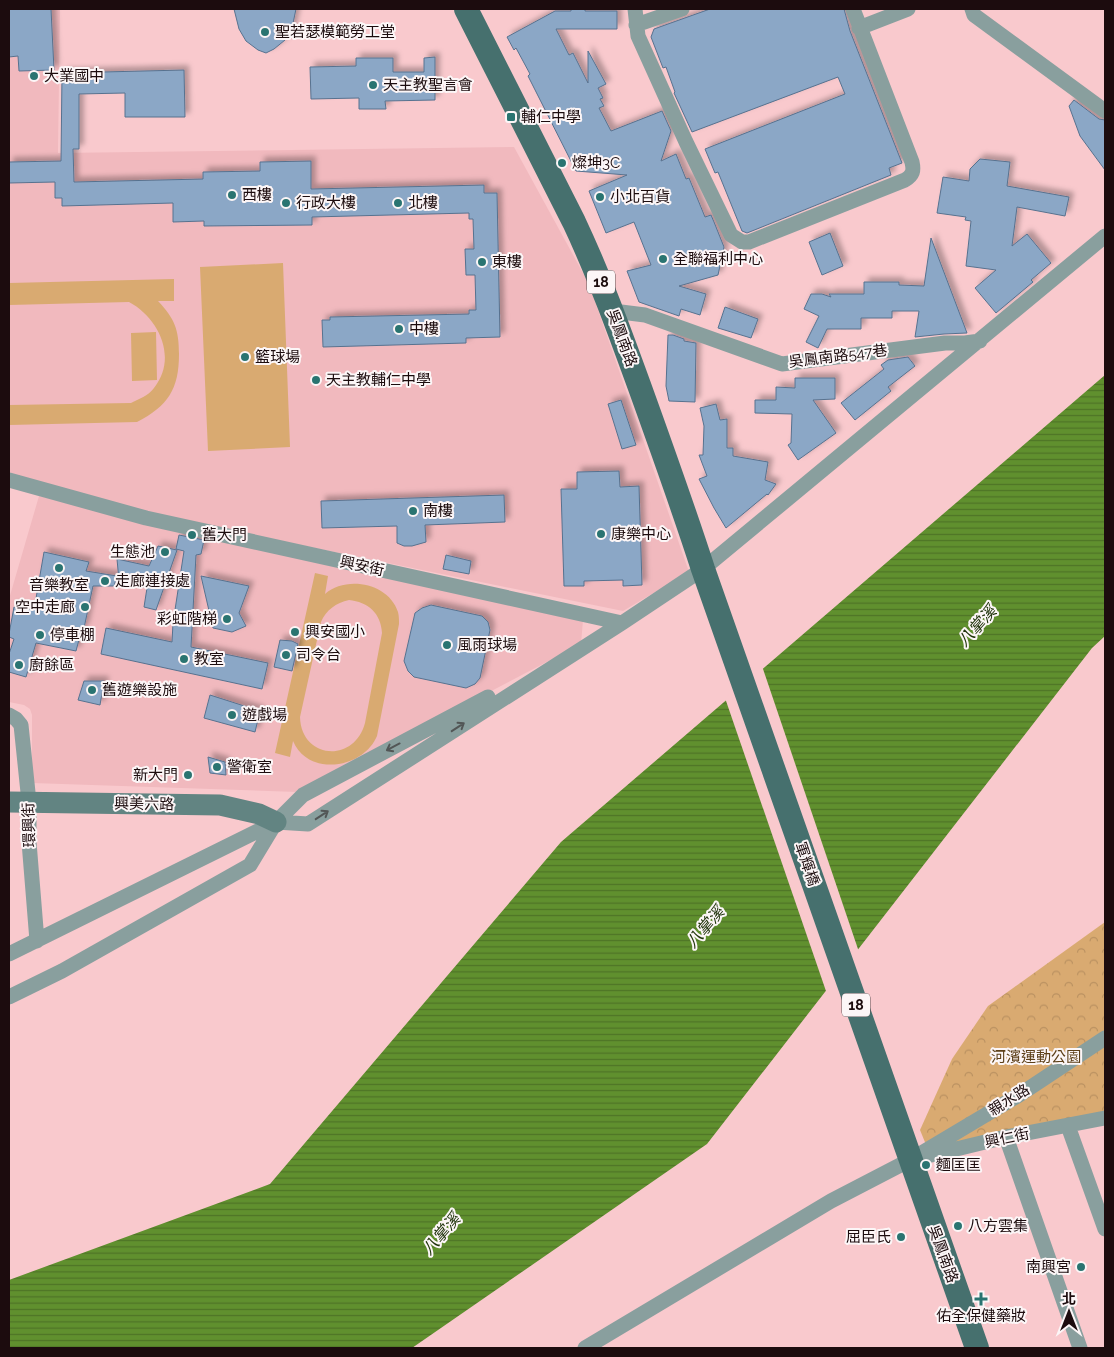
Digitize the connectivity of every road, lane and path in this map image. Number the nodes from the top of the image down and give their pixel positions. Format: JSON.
{"nodes":[{"id":1,"x":466,"y":9,"type":"edge"},
{"id":2,"x":635,"y":9,"type":"edge"},
{"id":3,"x":682,"y":9,"type":"edge"},
{"id":4,"x":853,"y":9,"type":"edge"},
{"id":5,"x":908,"y":9,"type":"edge"},
{"id":6,"x":972,"y":9,"type":"edge"},
{"id":7,"x":636,"y":25,"type":"junction"},
{"id":8,"x":859,"y":28,"type":"junction"},
{"id":9,"x":1105,"y":111,"type":"edge"},
{"id":10,"x":1105,"y":236,"type":"edge"},
{"id":11,"x":613,"y":311,"type":"junction"},
{"id":12,"x":980,"y":340,"type":"junction"},
{"id":13,"x":9,"y":480,"type":"edge"},
{"id":14,"x":703,"y":569,"type":"junction"},
{"id":15,"x":622,"y":623,"type":"junction"},
{"id":16,"x":576,"y":651,"type":"junction"},
{"id":17,"x":9,"y":715,"type":"edge"},
{"id":18,"x":19,"y":802,"type":"edge"},
{"id":19,"x":276,"y":822,"type":"junction"},
{"id":20,"x":38,"y":941,"type":"junction"},
{"id":21,"x":9,"y":954,"type":"edge"},
{"id":22,"x":9,"y":997,"type":"edge"},
{"id":23,"x":1105,"y":1038,"type":"edge"},
{"id":24,"x":1105,"y":1118,"type":"edge"},
{"id":25,"x":1068,"y":1126,"type":"junction"},
{"id":26,"x":1006,"y":1137,"type":"junction"},
{"id":27,"x":910,"y":1160,"type":"junction"},
{"id":28,"x":1105,"y":1229,"type":"edge"},
{"id":29,"x":585,"y":1348,"type":"edge"},
{"id":30,"x":977,"y":1348,"type":"edge"},
{"id":31,"x":1080,"y":1348,"type":"edge"}],
"edges":[{"from":1,"to":11,"type":"main road","name":"吳鳳南路","number":"18"},
{"from":2,"to":7,"type":"street"},
{"from":3,"to":7,"type":"street"},
{"from":4,"to":8,"type":"street"},
{"from":5,"to":8,"type":"street"},
{"from":6,"to":9,"type":"street"},
{"from":7,"to":8,"type":"street"},
{"from":10,"to":12,"type":"street"},
{"from":11,"to":12,"type":"street","name":"吳鳳南路547巷"},
{"from":11,"to":14,"type":"main road","name":"吳鳳南路","number":"18"},
{"from":12,"to":14,"type":"street"},
{"from":13,"to":15,"type":"street","name":"興安街"},
{"from":14,"to":15,"type":"street"},
{"from":14,"to":27,"type":"main road","name":"軍輝橋","number":"18"},
{"from":15,"to":16,"type":"street"},
{"from":16,"to":19,"type":"street","one_way":true},
{"from":19,"to":16,"type":"street","one_way":true},
{"from":17,"to":18,"type":"street","name":"環興街"},
{"from":18,"to":19,"type":"street","name":"興美六路"},
{"from":18,"to":20,"type":"street","name":"環興街"},
{"from":19,"to":20,"type":"street"},
{"from":19,"to":22,"type":"street"},
{"from":20,"to":21,"type":"street"},
{"from":23,"to":27,"type":"street","name":"親水路"},
{"from":24,"to":25,"type":"street","name":"興仁街"},
{"from":25,"to":26,"type":"street","name":"興仁街"},
{"from":25,"to":28,"type":"street"},
{"from":26,"to":27,"type":"street","name":"興仁街"},
{"from":26,"to":31,"type":"street"},
{"from":27,"to":29,"type":"street"},
{"from":27,"to":30,"type":"main road","name":"吳鳳南路","number":"18"}]}
